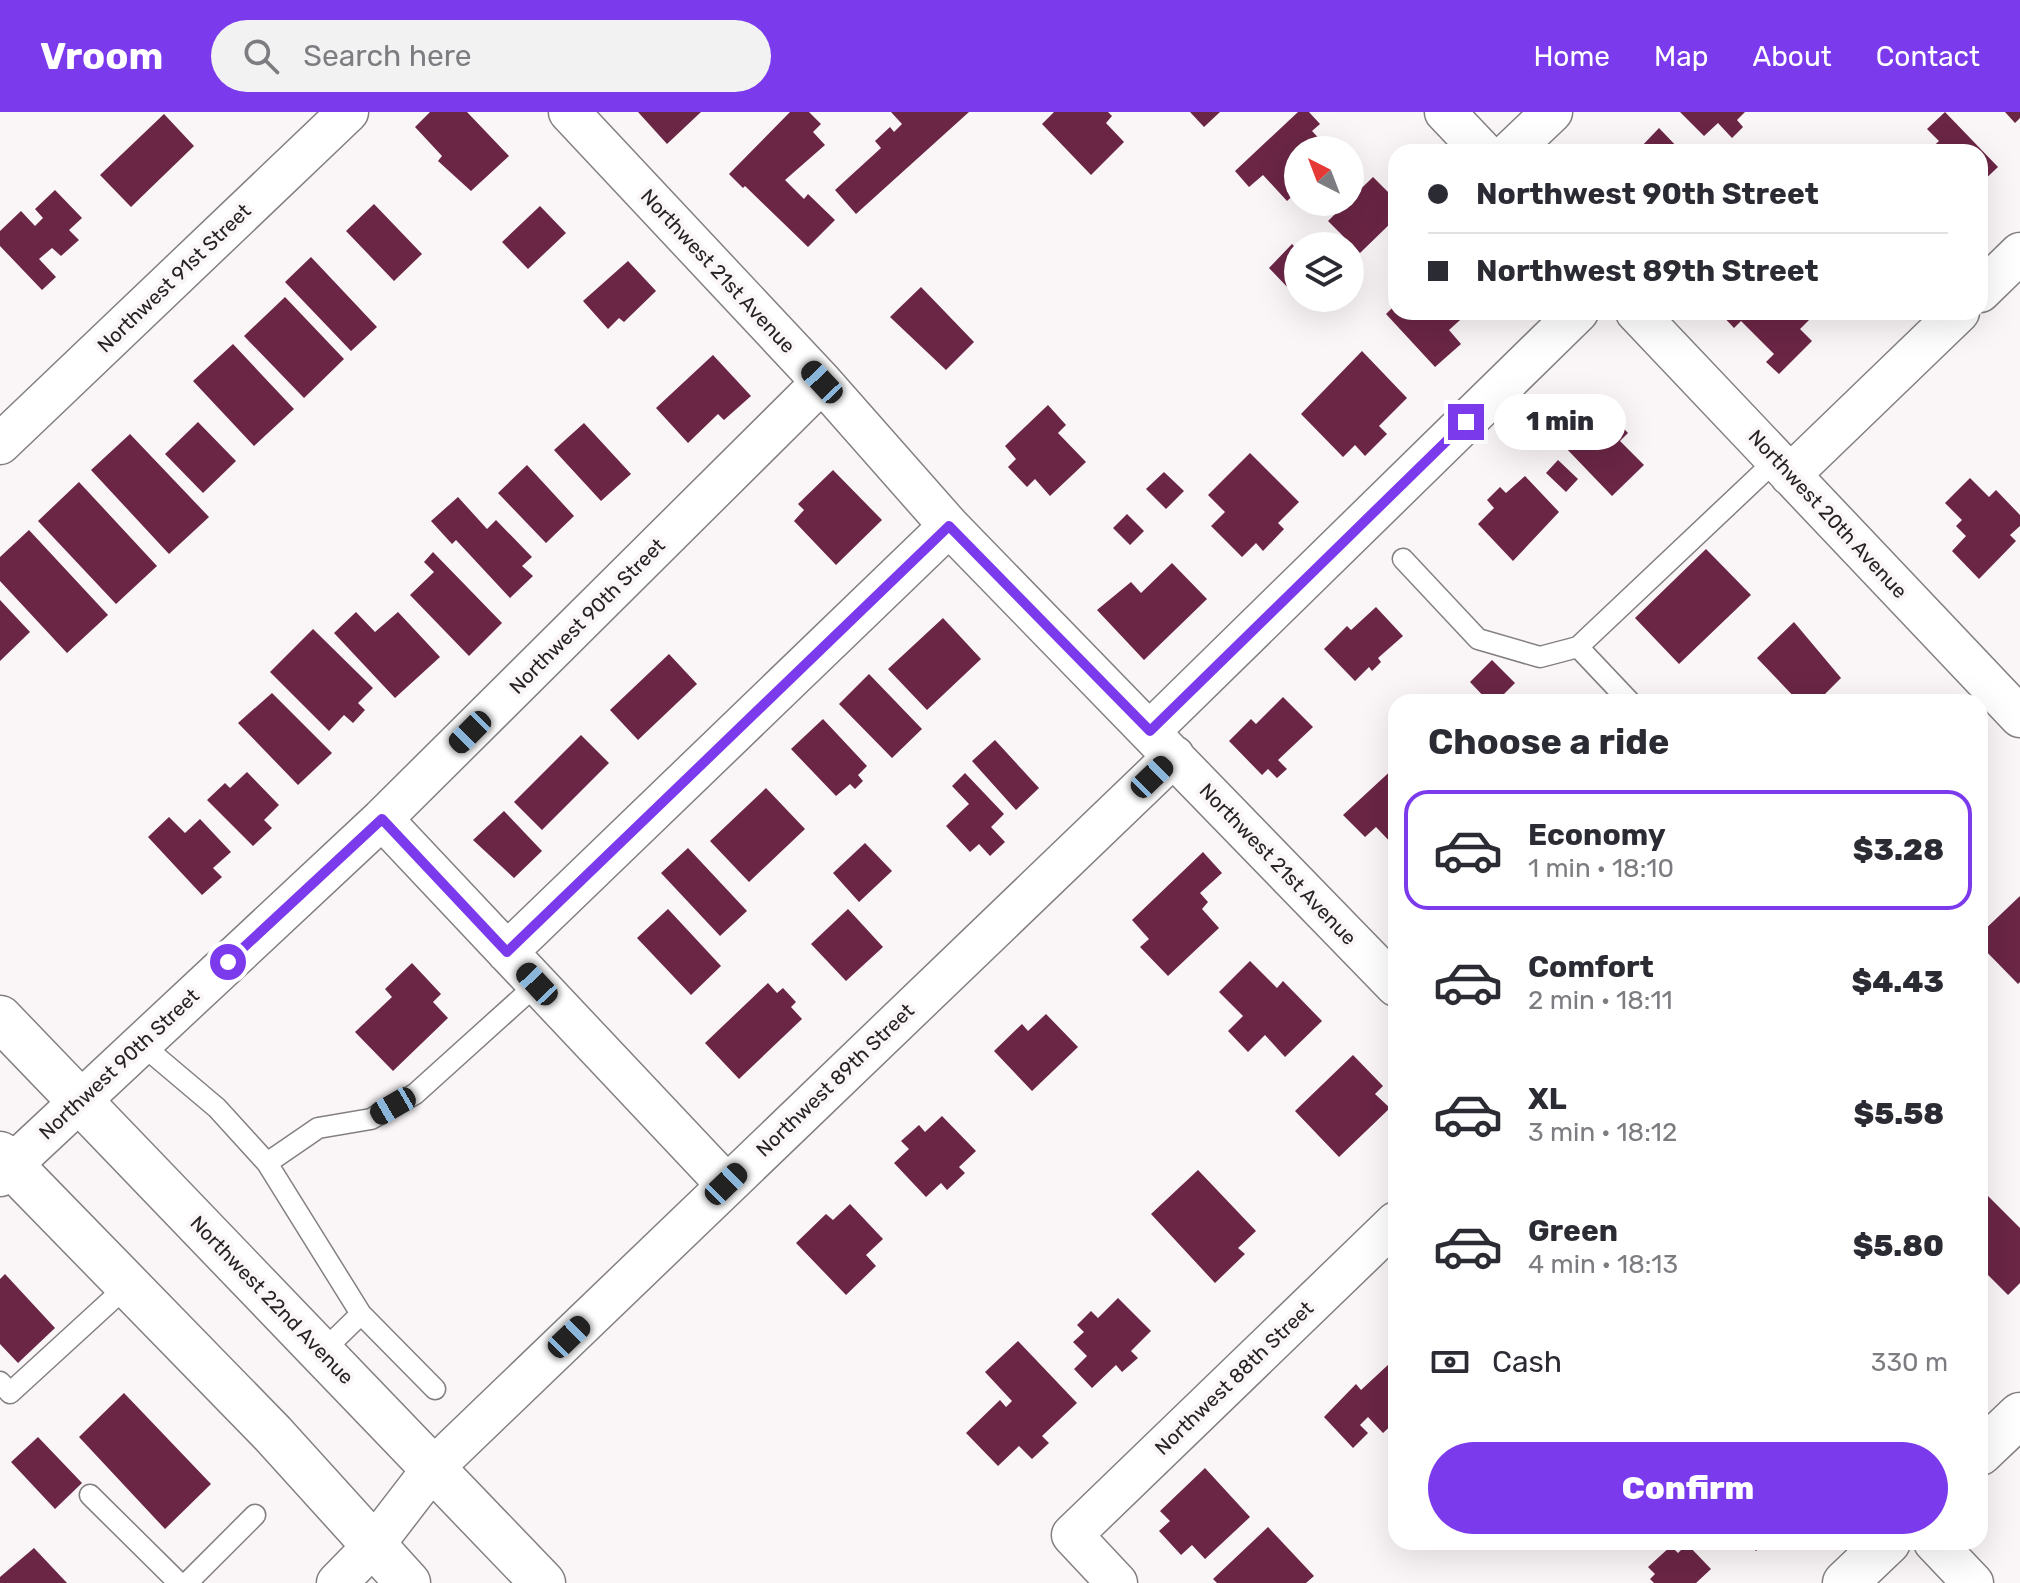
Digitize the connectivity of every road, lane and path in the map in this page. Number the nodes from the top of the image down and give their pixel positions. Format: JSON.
{"nodes":[{"id":1,"x":348,"y":112,"type":"edge"},
{"id":2,"x":569,"y":112,"type":"edge"},
{"id":3,"x":1445,"y":112,"type":"edge"},
{"id":4,"x":1552,"y":112,"type":"edge"},
{"id":5,"x":1475,"y":144,"type":"edge"},
{"id":6,"x":1518,"y":144,"type":"edge"},
{"id":7,"x":2020,"y":253,"type":"edge"},
{"id":8,"x":1988,"y":284,"type":"edge"},
{"id":9,"x":1570,"y":320,"type":"edge"},
{"id":10,"x":1644,"y":320,"type":"edge"},
{"id":11,"x":1950,"y":320,"type":"edge"},
{"id":12,"x":822,"y":382,"type":"junction"},
{"id":13,"x":0,"y":444,"type":"edge"},
{"id":14,"x":1783,"y":468,"type":"junction"},
{"id":15,"x":949,"y":526,"type":"junction"},
{"id":16,"x":1403,"y":559,"type":"dead end"},
{"id":17,"x":1578,"y":647,"type":"junction"},
{"id":18,"x":2012,"y":692,"type":"edge"},
{"id":19,"x":1622,"y":694,"type":"edge"},
{"id":20,"x":1162,"y":744,"type":"junction"},
{"id":21,"x":382,"y":819,"type":"junction"},
{"id":22,"x":507,"y":952,"type":"junction"},
{"id":23,"x":1388,"y":978,"type":"edge"},
{"id":24,"x":537,"y":984,"type":"junction"},
{"id":25,"x":0,"y":1018,"type":"edge"},
{"id":26,"x":140,"y":1043,"type":"junction"},
{"id":27,"x":80,"y":1099,"type":"junction"},
{"id":28,"x":267,"y":1163,"type":"junction"},
{"id":29,"x":4,"y":1165,"type":"edge"},
{"id":30,"x":726,"y":1184,"type":"junction"},
{"id":31,"x":1388,"y":1230,"type":"edge"},
{"id":32,"x":128,"y":1285,"type":"junction"},
{"id":33,"x":361,"y":1314,"type":"junction"},
{"id":34,"x":322,"y":1352,"type":"junction"},
{"id":35,"x":0,"y":1382,"type":"edge"},
{"id":36,"x":435,"y":1389,"type":"dead end"},
{"id":37,"x":2020,"y":1415,"type":"edge"},
{"id":38,"x":1988,"y":1445,"type":"edge"},
{"id":39,"x":433,"y":1468,"type":"junction"},
{"id":40,"x":90,"y":1495,"type":"dead end"},
{"id":41,"x":255,"y":1515,"type":"dead end"},
{"id":42,"x":373,"y":1546,"type":"junction"},
{"id":43,"x":1880,"y":1550,"type":"edge"},
{"id":44,"x":1942,"y":1550,"type":"edge"},
{"id":45,"x":179,"y":1583,"type":"edge"},
{"id":46,"x":187,"y":1583,"type":"edge"},
{"id":47,"x":337,"y":1583,"type":"edge"},
{"id":48,"x":408,"y":1583,"type":"edge"},
{"id":49,"x":543,"y":1583,"type":"edge"},
{"id":50,"x":1117,"y":1583,"type":"edge"},
{"id":51,"x":1845,"y":1583,"type":"edge"},
{"id":52,"x":1973,"y":1583,"type":"edge"}],
"edges":[{"from":1,"to":13,"type":"street","name":"Northwest 91st Street"},
{"from":2,"to":12,"type":"street","name":"Northwest 21st Avenue"},
{"from":3,"to":5,"type":"street"},
{"from":4,"to":6,"type":"street"},
{"from":7,"to":8,"type":"street"},
{"from":9,"to":20,"type":"street","name":"Northwest 89th Street"},
{"from":10,"to":14,"type":"street","name":"Northwest 20th Avenue"},
{"from":11,"to":14,"type":"street"},
{"from":12,"to":15,"type":"street","name":"Northwest 21st Avenue"},
{"from":12,"to":21,"type":"street","name":"Northwest 90th Street"},
{"from":14,"to":17,"type":"lane"},
{"from":14,"to":18,"type":"street","name":"Northwest 20th Avenue"},
{"from":15,"to":20,"type":"street","name":"Northwest 21st Avenue"},
{"from":15,"to":22,"type":"street"},
{"from":16,"to":17,"type":"lane"},
{"from":17,"to":19,"type":"lane"},
{"from":20,"to":23,"type":"street","name":"Northwest 21st Avenue"},
{"from":20,"to":30,"type":"street","name":"Northwest 89th Street"},
{"from":21,"to":22,"type":"street"},
{"from":21,"to":26,"type":"street","name":"Northwest 90th Street"},
{"from":22,"to":24,"type":"street"},
{"from":24,"to":28,"type":"lane"},
{"from":24,"to":30,"type":"street"},
{"from":25,"to":27,"type":"main road","name":"Northwest 22nd Avenue"},
{"from":26,"to":27,"type":"street","name":"Northwest 90th Street"},
{"from":26,"to":28,"type":"lane"},
{"from":27,"to":29,"type":"street","name":"Northwest 90th Street"},
{"from":27,"to":34,"type":"main road","name":"Northwest 22nd Avenue"},
{"from":28,"to":33,"type":"lane"},
{"from":29,"to":32,"type":"main road"},
{"from":30,"to":39,"type":"street","name":"Northwest 89th Street"},
{"from":31,"to":50,"type":"street","name":"Northwest 88th Street"},
{"from":32,"to":35,"type":"lane"},
{"from":32,"to":42,"type":"main road"},
{"from":33,"to":34,"type":"lane"},
{"from":33,"to":36,"type":"lane"},
{"from":34,"to":39,"type":"main road","name":"Northwest 22nd Avenue"},
{"from":37,"to":38,"type":"main road"},
{"from":39,"to":42,"type":"street","name":"Northwest 89th Street"},
{"from":39,"to":49,"type":"main road","name":"Northwest 22nd Avenue"},
{"from":40,"to":45,"type":"lane"},
{"from":41,"to":46,"type":"lane"},
{"from":42,"to":47,"type":"street","name":"Northwest 89th Street"},
{"from":42,"to":48,"type":"main road"},
{"from":43,"to":51,"type":"main road"},
{"from":44,"to":52,"type":"street"}]}
